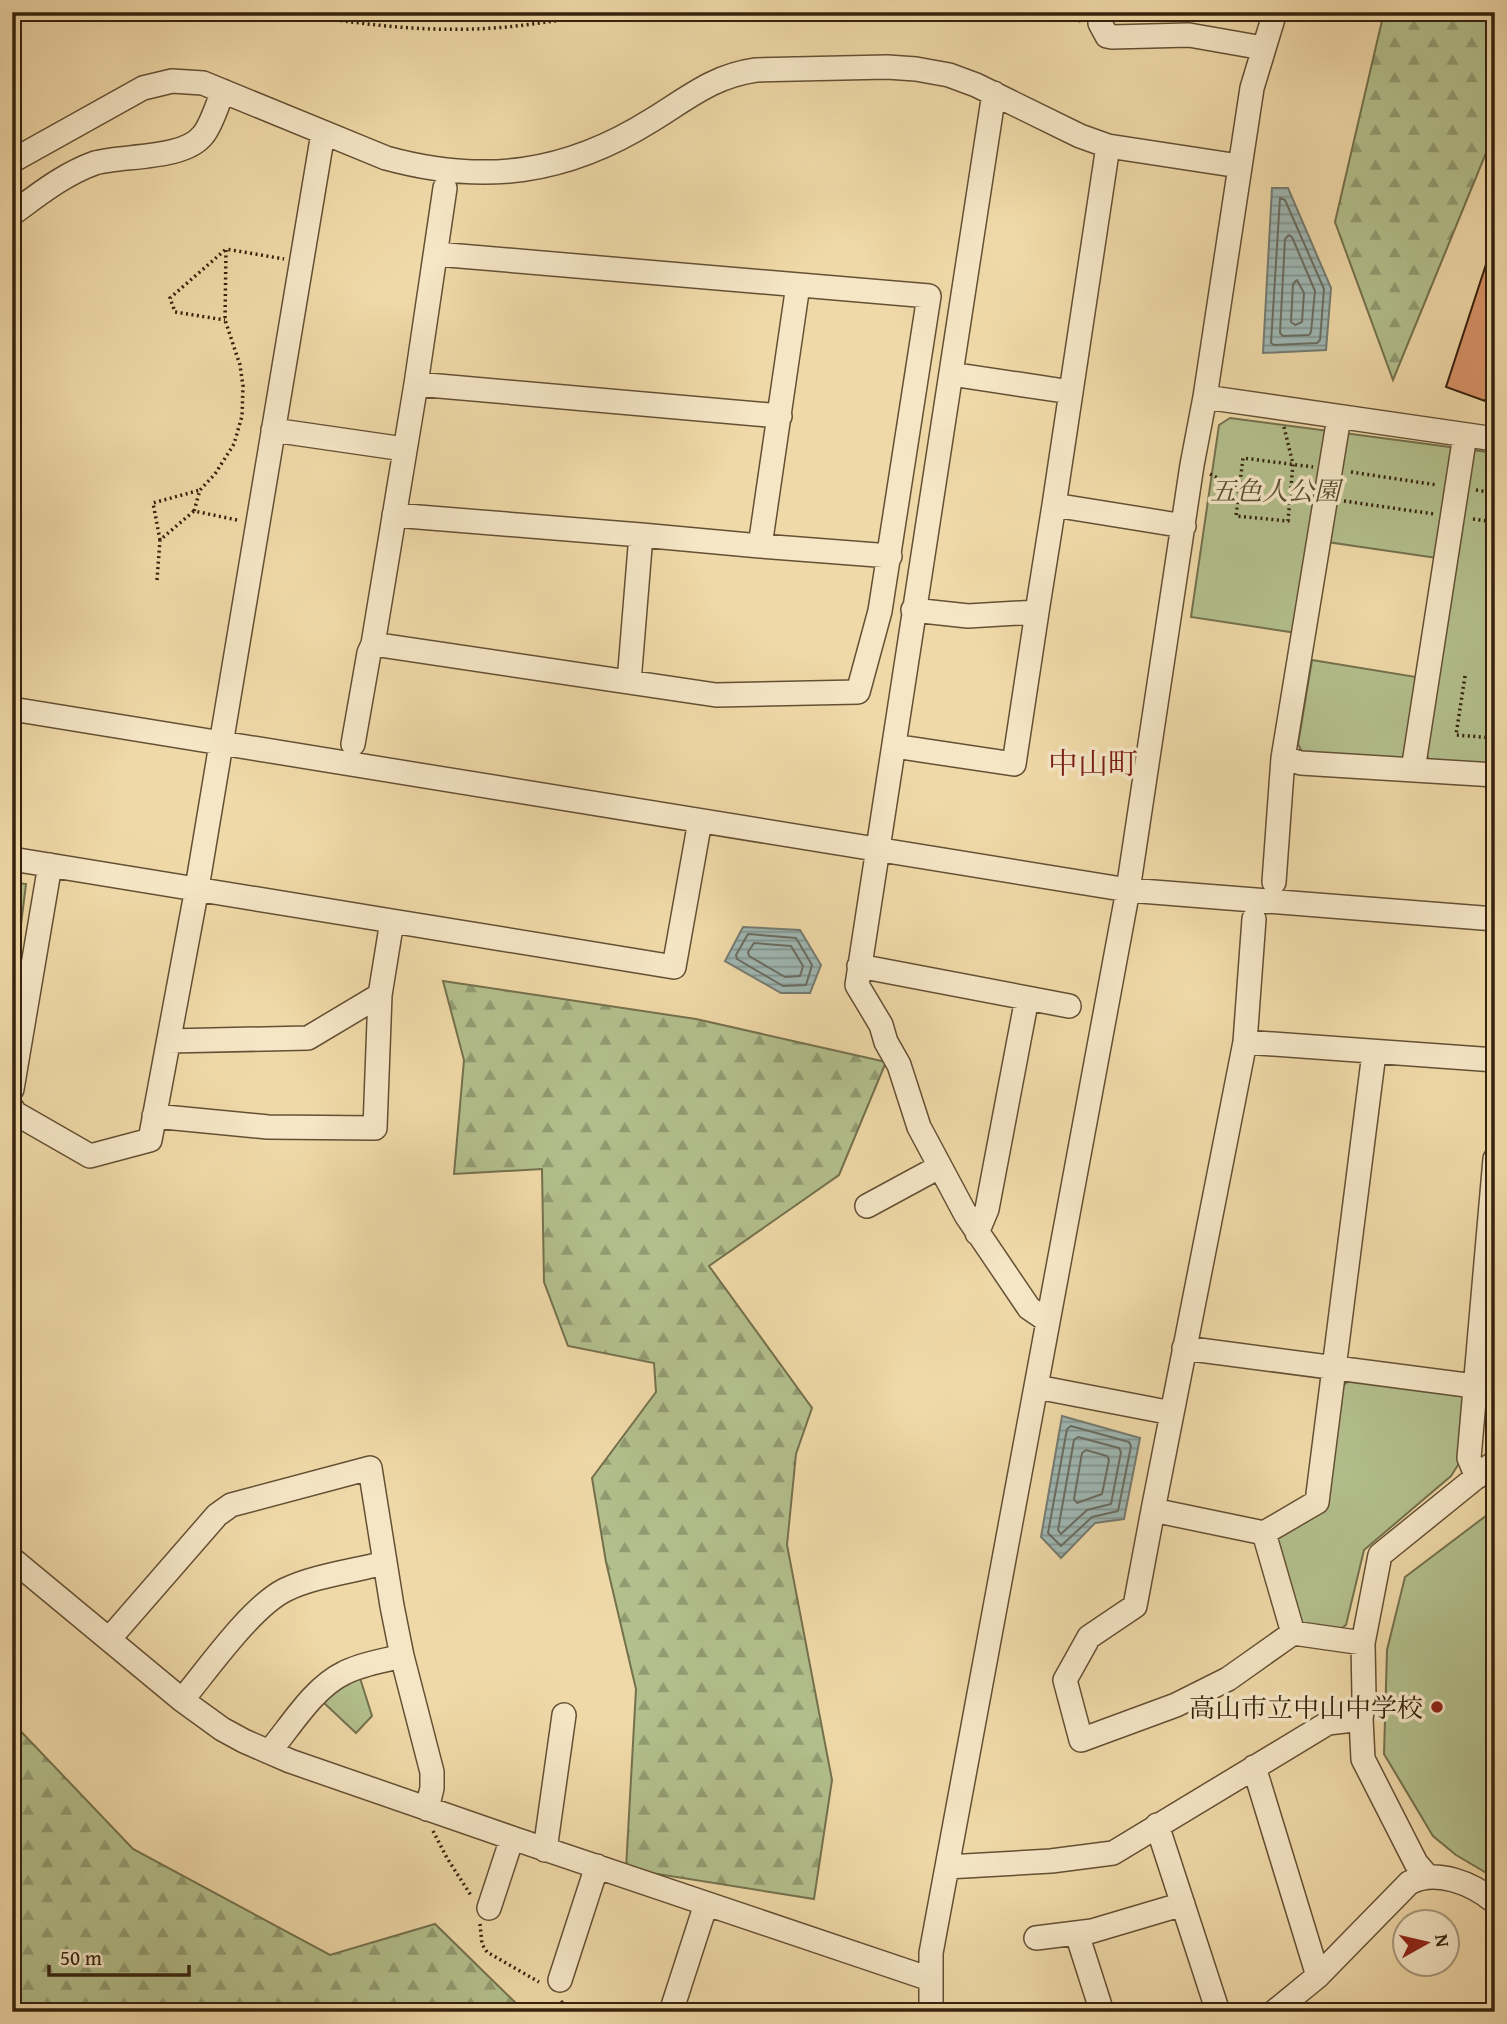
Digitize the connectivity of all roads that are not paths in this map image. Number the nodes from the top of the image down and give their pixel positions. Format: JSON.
{"nodes":[{"id":1,"x":1275,"y":12,"type":"edge"},
{"id":2,"x":1100,"y":23,"type":"dead end"},
{"id":3,"x":1263,"y":48,"type":"junction"},
{"id":4,"x":223,"y":91,"type":"junction"},
{"id":5,"x":994,"y":93,"type":"junction"},
{"id":6,"x":323,"y":133,"type":"junction"},
{"id":7,"x":1108,"y":146,"type":"junction"},
{"id":8,"x":12,"y":161,"type":"edge"},
{"id":9,"x":1238,"y":166,"type":"junction"},
{"id":10,"x":445,"y":188,"type":"dead end"},
{"id":11,"x":12,"y":214,"type":"edge"},
{"id":12,"x":436,"y":254,"type":"junction"},
{"id":13,"x":799,"y":285,"type":"junction"},
{"id":14,"x":951,"y":374,"type":"junction"},
{"id":15,"x":416,"y":384,"type":"junction"},
{"id":16,"x":1071,"y":392,"type":"junction"},
{"id":17,"x":1205,"y":397,"type":"junction"},
{"id":18,"x":780,"y":416,"type":"junction"},
{"id":19,"x":1339,"y":417,"type":"junction"},
{"id":20,"x":273,"y":430,"type":"junction"},
{"id":21,"x":1465,"y":435,"type":"junction"},
{"id":22,"x":1495,"y":439,"type":"edge"},
{"id":23,"x":404,"y":449,"type":"junction"},
{"id":24,"x":1054,"y":505,"type":"junction"},
{"id":25,"x":394,"y":515,"type":"junction"},
{"id":26,"x":1184,"y":526,"type":"junction"},
{"id":27,"x":641,"y":535,"type":"junction"},
{"id":28,"x":761,"y":546,"type":"junction"},
{"id":29,"x":890,"y":556,"type":"junction"},
{"id":30,"x":913,"y":610,"type":"junction"},
{"id":31,"x":1037,"y":612,"type":"junction"},
{"id":32,"x":373,"y":644,"type":"junction"},
{"id":33,"x":629,"y":682,"type":"junction"},
{"id":34,"x":12,"y":709,"type":"edge"},
{"id":35,"x":222,"y":742,"type":"junction"},
{"id":36,"x":353,"y":744,"type":"dead end"},
{"id":37,"x":894,"y":746,"type":"junction"},
{"id":38,"x":1283,"y":758,"type":"junction"},
{"id":39,"x":1413,"y":770,"type":"junction"},
{"id":40,"x":1495,"y":775,"type":"edge"},
{"id":41,"x":700,"y":821,"type":"junction"},
{"id":42,"x":878,"y":849,"type":"junction"},
{"id":43,"x":12,"y":859,"type":"edge"},
{"id":44,"x":50,"y":865,"type":"junction"},
{"id":45,"x":1274,"y":882,"type":"dead end"},
{"id":46,"x":197,"y":888,"type":"junction"},
{"id":47,"x":1128,"y":890,"type":"junction"},
{"id":48,"x":1254,"y":919,"type":"dead end"},
{"id":49,"x":1495,"y":919,"type":"edge"},
{"id":50,"x":392,"y":921,"type":"junction"},
{"id":51,"x":859,"y":966,"type":"junction"},
{"id":52,"x":380,"y":995,"type":"junction"},
{"id":53,"x":1027,"y":998,"type":"junction"},
{"id":54,"x":1069,"y":1006,"type":"dead end"},
{"id":55,"x":169,"y":1041,"type":"junction"},
{"id":56,"x":1245,"y":1042,"type":"junction"},
{"id":57,"x":1374,"y":1052,"type":"junction"},
{"id":58,"x":1495,"y":1060,"type":"edge"},
{"id":59,"x":12,"y":1089,"type":"edge"},
{"id":60,"x":12,"y":1108,"type":"edge"},
{"id":61,"x":155,"y":1116,"type":"junction"},
{"id":62,"x":1495,"y":1159,"type":"edge"},
{"id":63,"x":939,"y":1167,"type":"junction"},
{"id":64,"x":867,"y":1206,"type":"dead end"},
{"id":65,"x":977,"y":1233,"type":"junction"},
{"id":66,"x":1048,"y":1321,"type":"junction"},
{"id":67,"x":1184,"y":1348,"type":"junction"},
{"id":68,"x":1336,"y":1369,"type":"junction"},
{"id":69,"x":1037,"y":1387,"type":"junction"},
{"id":70,"x":1474,"y":1387,"type":"junction"},
{"id":71,"x":1172,"y":1413,"type":"junction"},
{"id":72,"x":1495,"y":1462,"type":"edge"},
{"id":73,"x":1477,"y":1477,"type":"junction"},
{"id":74,"x":1153,"y":1510,"type":"junction"},
{"id":75,"x":1264,"y":1533,"type":"junction"},
{"id":76,"x":12,"y":1559,"type":"edge"},
{"id":77,"x":384,"y":1563,"type":"junction"},
{"id":78,"x":1293,"y":1633,"type":"junction"},
{"id":79,"x":110,"y":1638,"type":"junction"},
{"id":80,"x":1363,"y":1643,"type":"junction"},
{"id":81,"x":402,"y":1656,"type":"junction"},
{"id":82,"x":182,"y":1699,"type":"junction"},
{"id":83,"x":564,"y":1715,"type":"dead end"},
{"id":84,"x":1361,"y":1719,"type":"junction"},
{"id":85,"x":269,"y":1752,"type":"junction"},
{"id":86,"x":1254,"y":1767,"type":"junction"},
{"id":87,"x":427,"y":1809,"type":"junction"},
{"id":88,"x":1157,"y":1825,"type":"junction"},
{"id":89,"x":512,"y":1838,"type":"junction"},
{"id":90,"x":545,"y":1850,"type":"junction"},
{"id":91,"x":597,"y":1866,"type":"junction"},
{"id":92,"x":947,"y":1867,"type":"junction"},
{"id":93,"x":1427,"y":1877,"type":"junction"},
{"id":94,"x":1495,"y":1902,"type":"edge"},
{"id":95,"x":706,"y":1904,"type":"junction"},
{"id":96,"x":1183,"y":1904,"type":"junction"},
{"id":97,"x":489,"y":1908,"type":"dead end"},
{"id":98,"x":1077,"y":1934,"type":"junction"},
{"id":99,"x":1036,"y":1938,"type":"dead end"},
{"id":100,"x":1318,"y":1976,"type":"junction"},
{"id":101,"x":930,"y":1979,"type":"junction"},
{"id":102,"x":560,"y":1980,"type":"dead end"},
{"id":103,"x":672,"y":2009,"type":"dead end"},
{"id":104,"x":930,"y":2012,"type":"edge"},
{"id":105,"x":1102,"y":2012,"type":"edge"},
{"id":106,"x":1218,"y":2012,"type":"edge"},
{"id":107,"x":1274,"y":2012,"type":"edge"}],
"edges":[{"from":1,"to":3,"type":"street"},
{"from":2,"to":3,"type":"street"},
{"from":3,"to":9,"type":"street"},
{"from":4,"to":6,"type":"street"},
{"from":4,"to":8,"type":"street"},
{"from":4,"to":11,"type":"street"},
{"from":5,"to":6,"type":"street"},
{"from":5,"to":7,"type":"street"},
{"from":5,"to":14,"type":"street"},
{"from":6,"to":20,"type":"street"},
{"from":7,"to":9,"type":"street"},
{"from":7,"to":16,"type":"street"},
{"from":9,"to":17,"type":"street"},
{"from":10,"to":12,"type":"street"},
{"from":12,"to":13,"type":"street"},
{"from":12,"to":15,"type":"street"},
{"from":13,"to":18,"type":"street"},
{"from":13,"to":29,"type":"street"},
{"from":14,"to":16,"type":"street"},
{"from":14,"to":30,"type":"street"},
{"from":15,"to":18,"type":"street"},
{"from":15,"to":23,"type":"street"},
{"from":16,"to":24,"type":"street"},
{"from":17,"to":19,"type":"street"},
{"from":17,"to":26,"type":"street"},
{"from":18,"to":28,"type":"street"},
{"from":19,"to":21,"type":"street"},
{"from":19,"to":38,"type":"street"},
{"from":20,"to":23,"type":"street"},
{"from":20,"to":35,"type":"street"},
{"from":21,"to":22,"type":"street"},
{"from":21,"to":39,"type":"street"},
{"from":23,"to":25,"type":"street"},
{"from":24,"to":26,"type":"street"},
{"from":24,"to":31,"type":"street"},
{"from":25,"to":27,"type":"street"},
{"from":25,"to":32,"type":"street"},
{"from":26,"to":47,"type":"street"},
{"from":27,"to":28,"type":"street"},
{"from":27,"to":33,"type":"street"},
{"from":28,"to":29,"type":"street"},
{"from":29,"to":33,"type":"street"},
{"from":30,"to":31,"type":"street"},
{"from":30,"to":37,"type":"street"},
{"from":31,"to":37,"type":"street"},
{"from":32,"to":33,"type":"street"},
{"from":32,"to":36,"type":"street"},
{"from":34,"to":35,"type":"street"},
{"from":35,"to":41,"type":"street"},
{"from":35,"to":46,"type":"street"},
{"from":37,"to":42,"type":"street"},
{"from":38,"to":39,"type":"street"},
{"from":38,"to":45,"type":"street"},
{"from":39,"to":40,"type":"street"},
{"from":41,"to":42,"type":"street"},
{"from":41,"to":50,"type":"street"},
{"from":42,"to":47,"type":"street"},
{"from":42,"to":51,"type":"street"},
{"from":43,"to":44,"type":"street"},
{"from":44,"to":46,"type":"street"},
{"from":44,"to":59,"type":"street"},
{"from":46,"to":50,"type":"street"},
{"from":46,"to":55,"type":"street"},
{"from":47,"to":49,"type":"street"},
{"from":47,"to":66,"type":"street"},
{"from":48,"to":56,"type":"street"},
{"from":50,"to":52,"type":"street"},
{"from":51,"to":53,"type":"street"},
{"from":51,"to":63,"type":"street"},
{"from":52,"to":55,"type":"street"},
{"from":52,"to":61,"type":"street"},
{"from":53,"to":54,"type":"street"},
{"from":53,"to":65,"type":"street"},
{"from":55,"to":61,"type":"street"},
{"from":56,"to":57,"type":"street"},
{"from":56,"to":67,"type":"street"},
{"from":57,"to":58,"type":"street"},
{"from":57,"to":68,"type":"street"},
{"from":60,"to":61,"type":"street"},
{"from":62,"to":70,"type":"street"},
{"from":63,"to":64,"type":"street"},
{"from":63,"to":65,"type":"street"},
{"from":65,"to":66,"type":"street"},
{"from":66,"to":69,"type":"street"},
{"from":67,"to":68,"type":"street"},
{"from":67,"to":71,"type":"street"},
{"from":68,"to":70,"type":"street"},
{"from":68,"to":75,"type":"street"},
{"from":69,"to":71,"type":"street"},
{"from":69,"to":92,"type":"street"},
{"from":70,"to":73,"type":"street"},
{"from":71,"to":74,"type":"street"},
{"from":72,"to":73,"type":"street"},
{"from":73,"to":80,"type":"street"},
{"from":74,"to":75,"type":"street"},
{"from":74,"to":78,"type":"street"},
{"from":75,"to":78,"type":"street"},
{"from":76,"to":79,"type":"street"},
{"from":77,"to":79,"type":"street"},
{"from":77,"to":81,"type":"street"},
{"from":77,"to":82,"type":"street"},
{"from":78,"to":80,"type":"street"},
{"from":79,"to":82,"type":"street"},
{"from":80,"to":84,"type":"street"},
{"from":81,"to":85,"type":"street"},
{"from":81,"to":87,"type":"street"},
{"from":82,"to":85,"type":"street"},
{"from":83,"to":90,"type":"street"},
{"from":84,"to":86,"type":"street"},
{"from":84,"to":93,"type":"street"},
{"from":85,"to":87,"type":"street"},
{"from":86,"to":88,"type":"street"},
{"from":86,"to":100,"type":"street"},
{"from":87,"to":89,"type":"street"},
{"from":88,"to":92,"type":"street"},
{"from":88,"to":96,"type":"street"},
{"from":89,"to":90,"type":"street"},
{"from":89,"to":97,"type":"street"},
{"from":90,"to":91,"type":"street"},
{"from":91,"to":95,"type":"street"},
{"from":91,"to":102,"type":"street"},
{"from":92,"to":101,"type":"street"},
{"from":93,"to":94,"type":"street"},
{"from":93,"to":100,"type":"street"},
{"from":95,"to":101,"type":"street"},
{"from":95,"to":103,"type":"street"},
{"from":96,"to":98,"type":"street"},
{"from":96,"to":106,"type":"street"},
{"from":98,"to":99,"type":"street"},
{"from":98,"to":105,"type":"street"},
{"from":100,"to":107,"type":"street"},
{"from":101,"to":104,"type":"street"}]}
